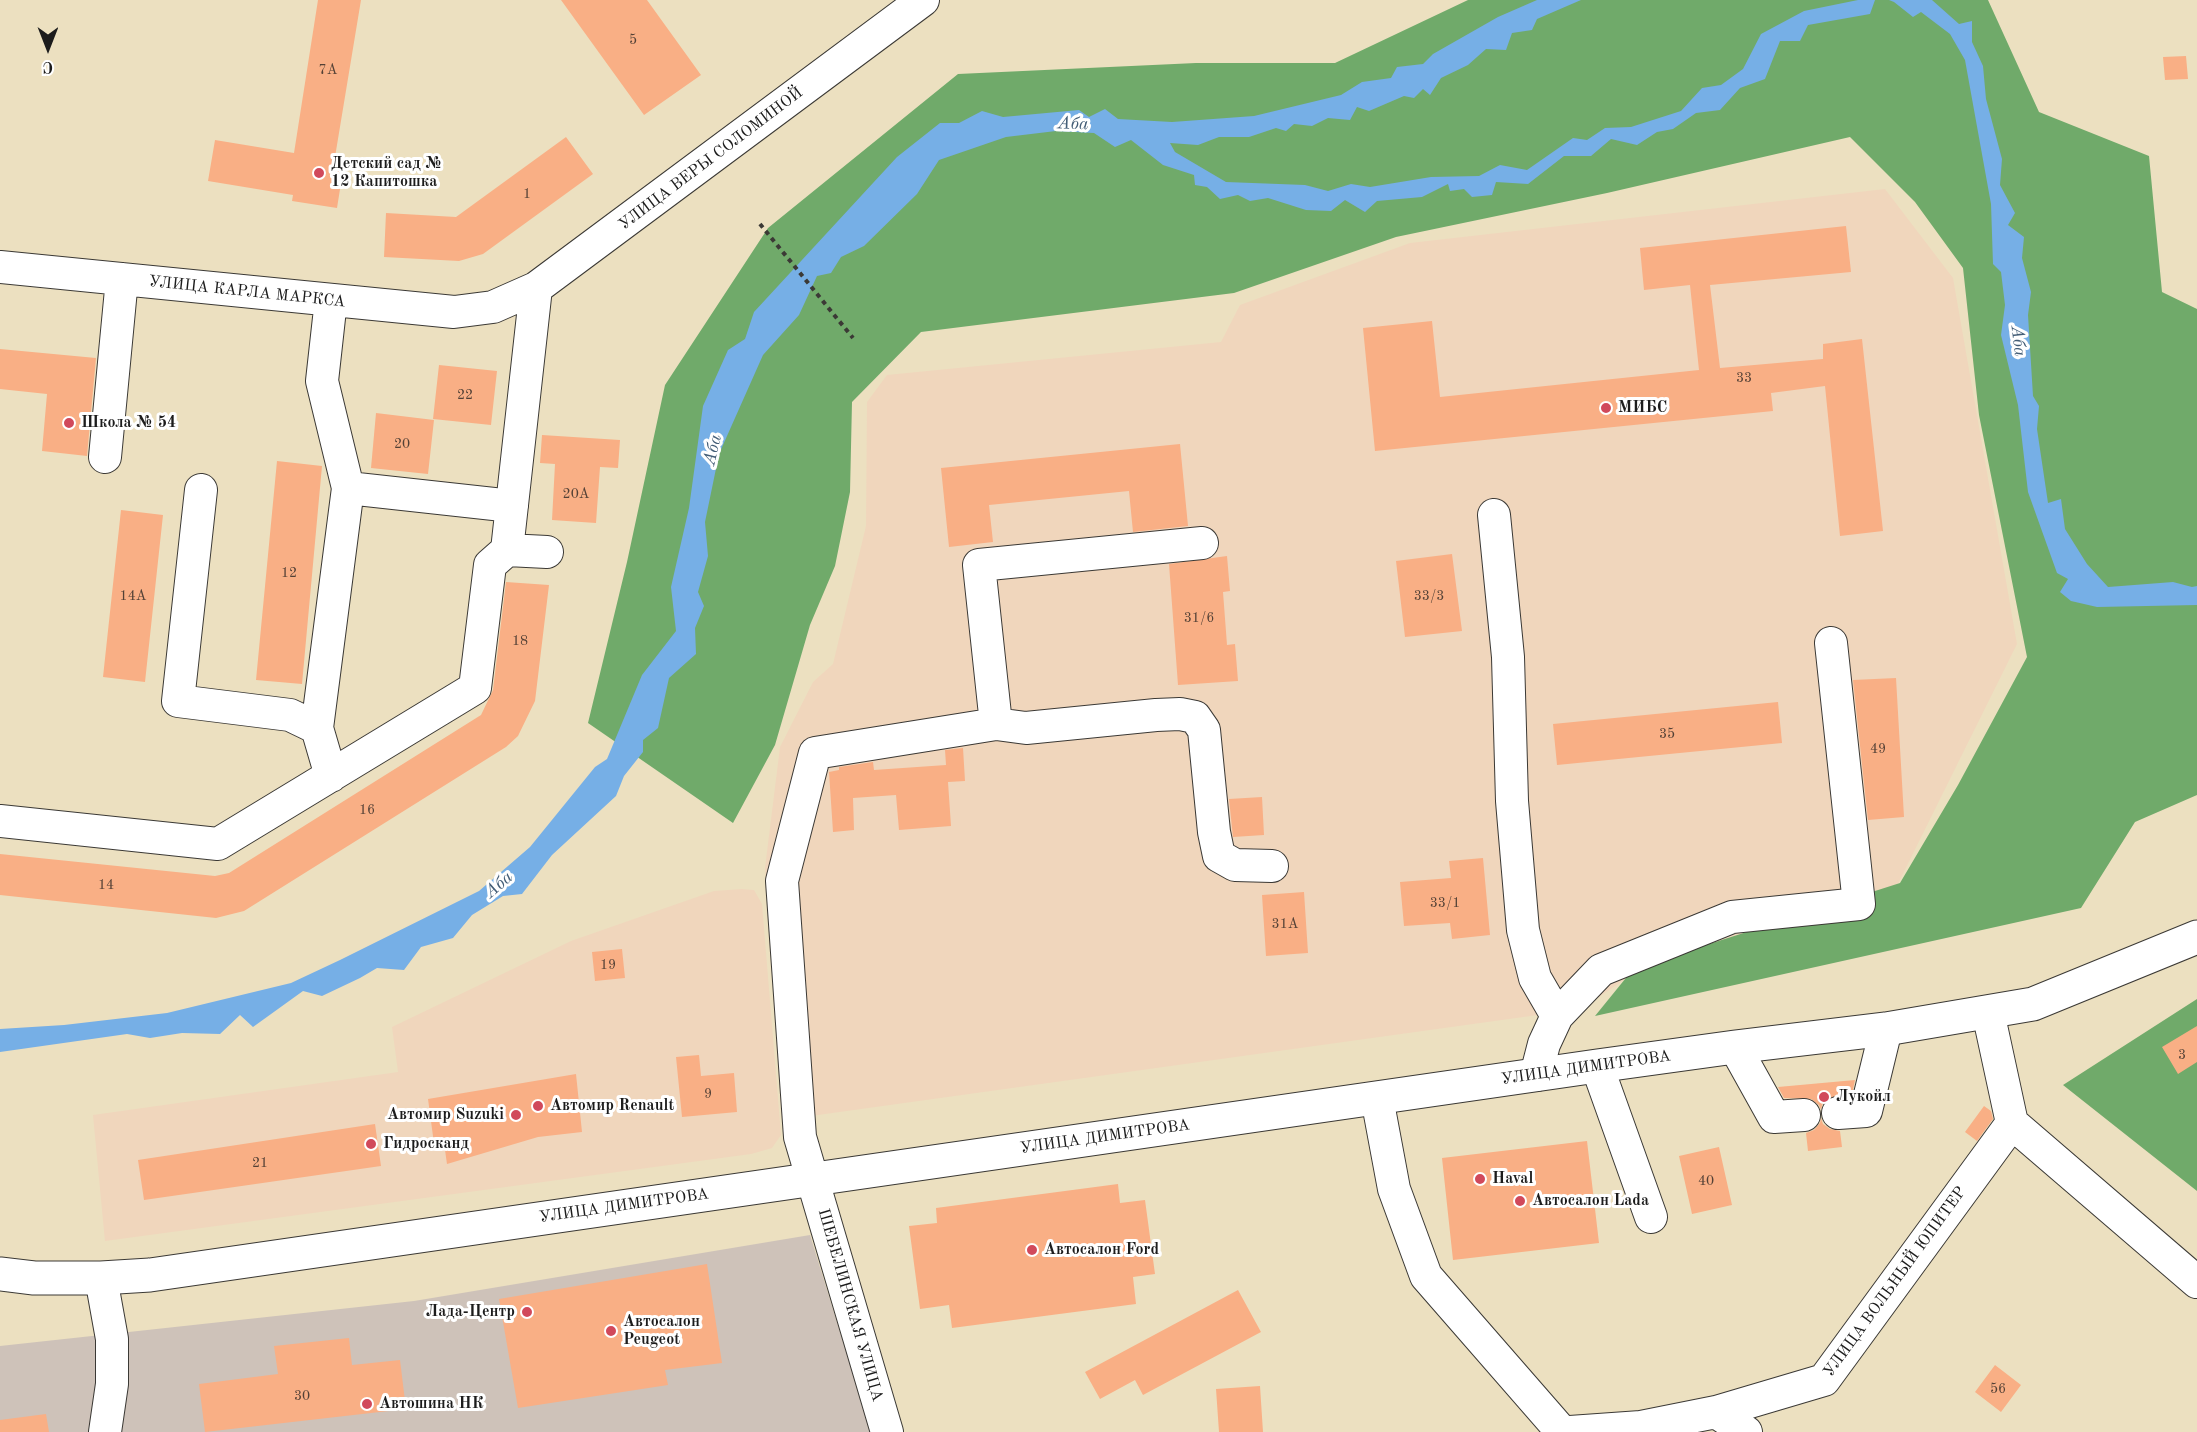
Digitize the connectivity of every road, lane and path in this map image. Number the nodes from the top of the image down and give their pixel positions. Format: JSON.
{"nodes":[{"id":1,"x":923,"y":0,"type":"edge"},
{"id":2,"x":760,"y":224,"type":"dead end"},
{"id":3,"x":0,"y":267,"type":"edge"},
{"id":4,"x":122,"y":279,"type":"junction"},
{"id":5,"x":536,"y":288,"type":"junction"},
{"id":6,"x":331,"y":300,"type":"junction"},
{"id":7,"x":493,"y":307,"type":"joint"},
{"id":8,"x":853,"y":338,"type":"dead end"},
{"id":9,"x":105,"y":457,"type":"dead end"},
{"id":10,"x":201,"y":489,"type":"dead end"},
{"id":11,"x":348,"y":489,"type":"junction"},
{"id":12,"x":512,"y":506,"type":"junction"},
{"id":13,"x":1494,"y":515,"type":"dead end"},
{"id":14,"x":1202,"y":543,"type":"dead end"},
{"id":15,"x":507,"y":550,"type":"junction"},
{"id":16,"x":547,"y":552,"type":"dead end"},
{"id":17,"x":1832,"y":643,"type":"dead end"},
{"id":18,"x":996,"y":724,"type":"junction"},
{"id":19,"x":317,"y":728,"type":"junction"},
{"id":20,"x":331,"y":776,"type":"junction"},
{"id":21,"x":0,"y":821,"type":"edge"},
{"id":22,"x":1272,"y":866,"type":"dead end"},
{"id":23,"x":2197,"y":937,"type":"edge"},
{"id":24,"x":1988,"y":1012,"type":"junction"},
{"id":25,"x":1557,"y":1016,"type":"junction"},
{"id":26,"x":1887,"y":1029,"type":"junction"},
{"id":27,"x":1736,"y":1047,"type":"junction"},
{"id":28,"x":1597,"y":1066,"type":"junction"},
{"id":29,"x":1536,"y":1075,"type":"junction"},
{"id":30,"x":1377,"y":1098,"type":"junction"},
{"id":31,"x":1838,"y":1113,"type":"dead end"},
{"id":32,"x":1804,"y":1115,"type":"dead end"},
{"id":33,"x":2012,"y":1123,"type":"junction"},
{"id":34,"x":813,"y":1179,"type":"junction"},
{"id":35,"x":1651,"y":1217,"type":"dead end"},
{"id":36,"x":0,"y":1274,"type":"edge"},
{"id":37,"x":101,"y":1278,"type":"junction"},
{"id":38,"x":2197,"y":1282,"type":"edge"},
{"id":39,"x":1716,"y":1412,"type":"junction"},
{"id":40,"x":105,"y":1432,"type":"edge"},
{"id":41,"x":887,"y":1432,"type":"edge"},
{"id":42,"x":1562,"y":1432,"type":"edge"},
{"id":43,"x":1570,"y":1432,"type":"edge"},
{"id":44,"x":1746,"y":1432,"type":"edge"}],
"edges":[{"from":1,"to":5,"type":"street","name":"УЛИЦА ВЕРЫ СОЛОМИНОЙ"},
{"from":2,"to":8,"type":"path"},
{"from":3,"to":4,"type":"street","name":"УЛИЦА КАРЛА МАРКСА"},
{"from":4,"to":6,"type":"street","name":"УЛИЦА КАРЛА МАРКСА"},
{"from":4,"to":9,"type":"street"},
{"from":5,"to":7,"type":"street","name":"УЛИЦА ВЕРЫ СОЛОМИНОЙ"},
{"from":5,"to":12,"type":"street"},
{"from":6,"to":7,"type":"street","name":"УЛИЦА КАРЛА МАРКСА"},
{"from":6,"to":11,"type":"street"},
{"from":10,"to":19,"type":"street"},
{"from":11,"to":12,"type":"street"},
{"from":11,"to":19,"type":"street"},
{"from":12,"to":15,"type":"street"},
{"from":13,"to":25,"type":"street"},
{"from":14,"to":18,"type":"street"},
{"from":15,"to":16,"type":"street"},
{"from":15,"to":20,"type":"street"},
{"from":17,"to":25,"type":"street"},
{"from":18,"to":22,"type":"street"},
{"from":18,"to":34,"type":"street","name":"ШЕБЕЛИНСКАЯ УЛИЦА"},
{"from":19,"to":20,"type":"street"},
{"from":20,"to":21,"type":"street"},
{"from":23,"to":24,"type":"main road","name":"УЛИЦА ДИМИТРОВА"},
{"from":24,"to":26,"type":"main road","name":"УЛИЦА ДИМИТРОВА"},
{"from":24,"to":33,"type":"street"},
{"from":25,"to":29,"type":"street"},
{"from":26,"to":27,"type":"main road","name":"УЛИЦА ДИМИТРОВА"},
{"from":26,"to":31,"type":"street"},
{"from":27,"to":28,"type":"main road","name":"УЛИЦА ДИМИТРОВА"},
{"from":27,"to":32,"type":"street"},
{"from":28,"to":29,"type":"main road","name":"УЛИЦА ДИМИТРОВА"},
{"from":28,"to":35,"type":"street"},
{"from":29,"to":30,"type":"main road","name":"УЛИЦА ДИМИТРОВА"},
{"from":30,"to":34,"type":"main road","name":"УЛИЦА ДИМИТРОВА"},
{"from":30,"to":42,"type":"street"},
{"from":33,"to":38,"type":"street"},
{"from":33,"to":39,"type":"street","name":"УЛИЦА ВОЛЬНЫЙ ЮПИТЕР"},
{"from":34,"to":37,"type":"main road","name":"УЛИЦА ДИМИТРОВА"},
{"from":34,"to":41,"type":"street","name":"ШЕБЕЛИНСКАЯ УЛИЦА"},
{"from":36,"to":37,"type":"main road","name":"УЛИЦА ДИМИТРОВА"},
{"from":37,"to":40,"type":"street"},
{"from":39,"to":43,"type":"street","name":"УЛИЦА ВОЛЬНЫЙ ЮПИТЕР"},
{"from":39,"to":44,"type":"street"}]}
